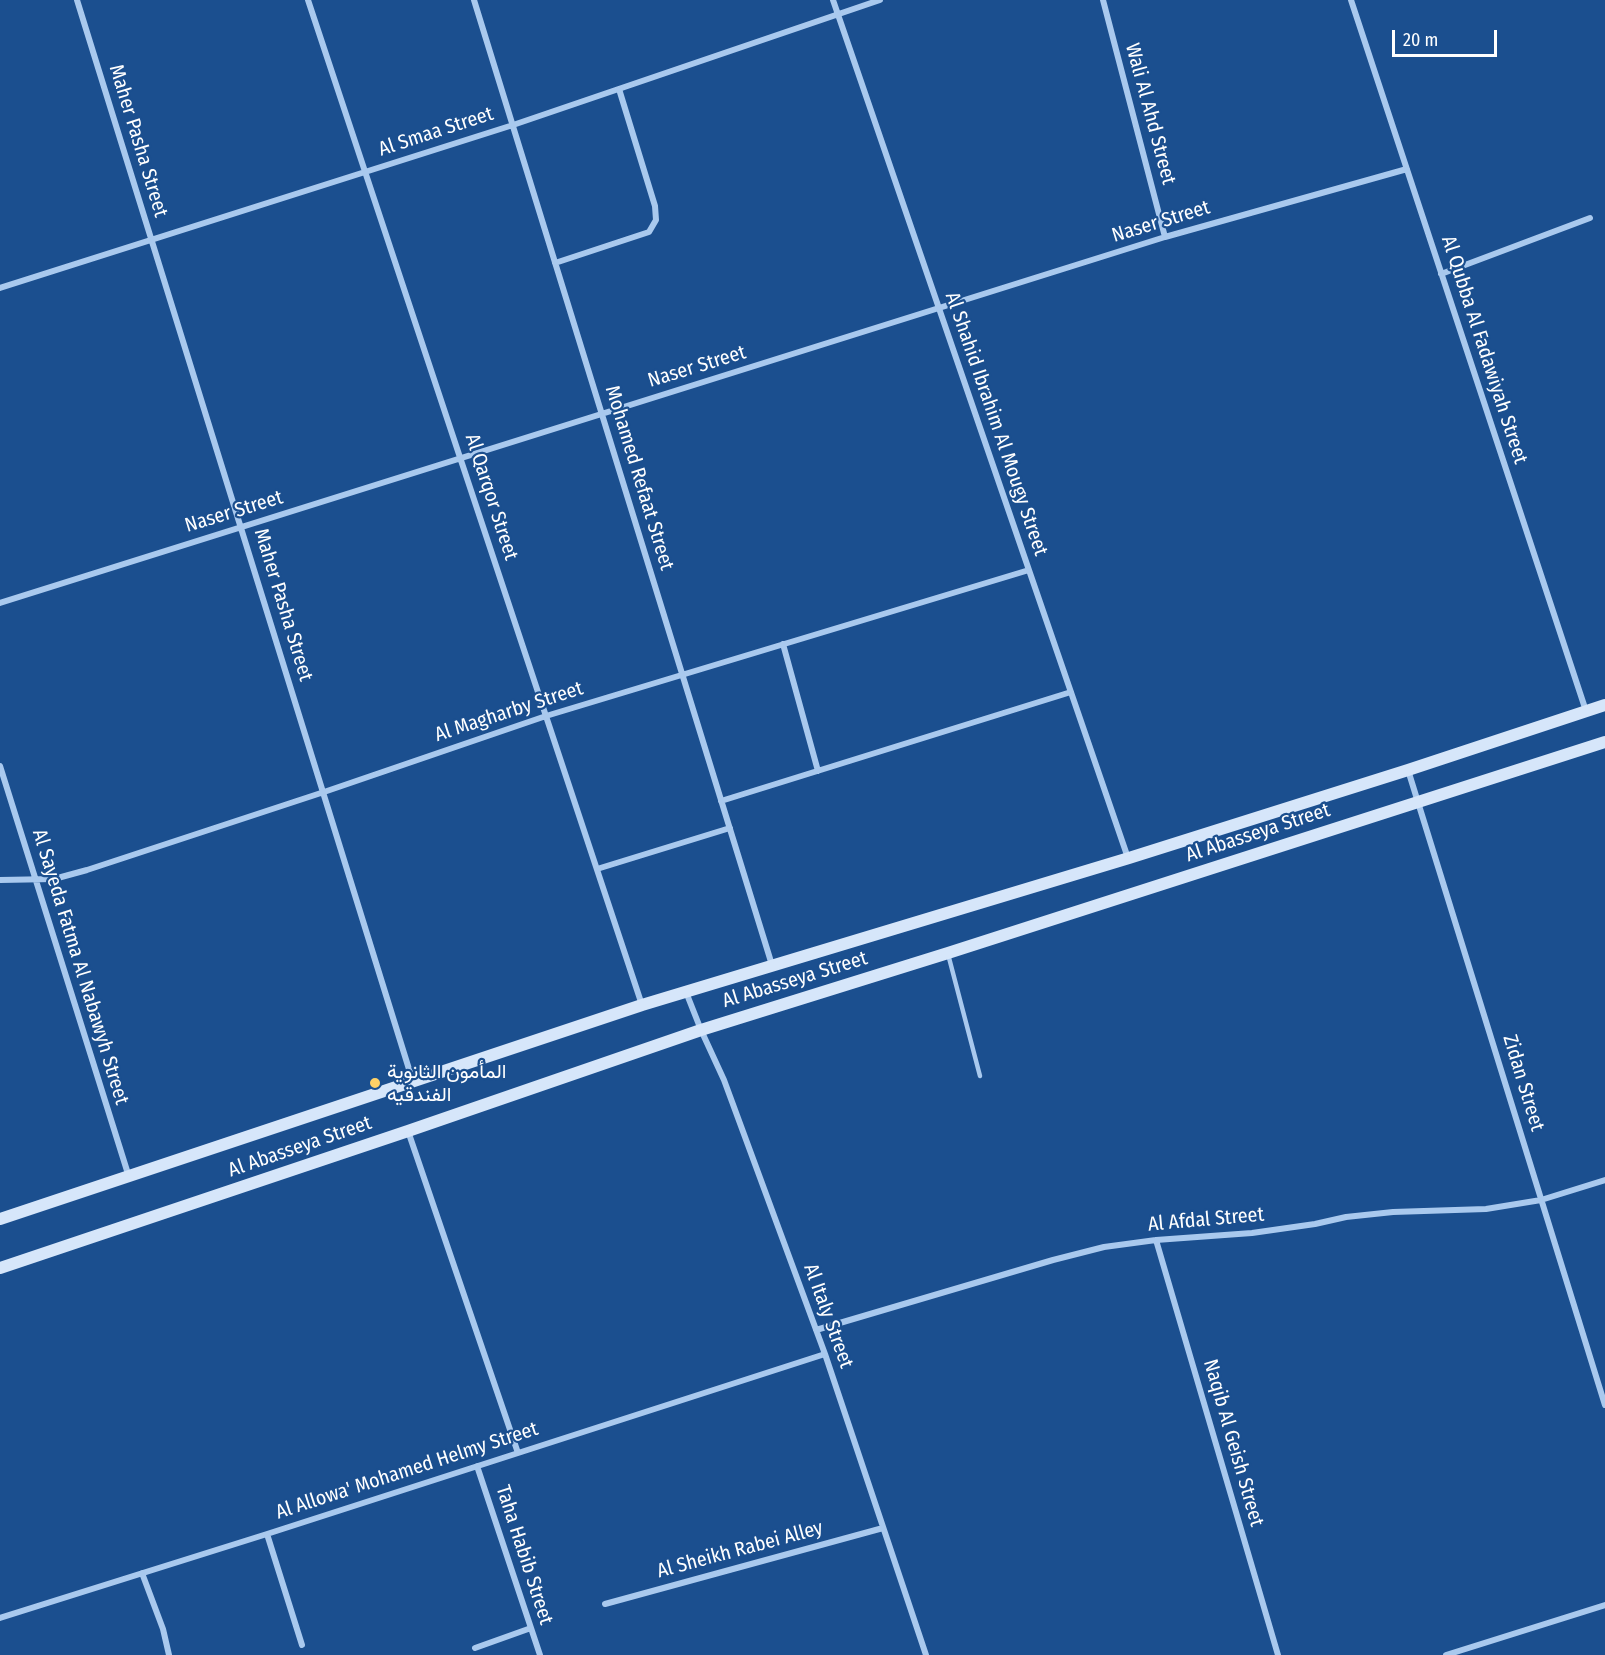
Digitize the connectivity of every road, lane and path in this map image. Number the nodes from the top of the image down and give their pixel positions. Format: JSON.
{"nodes":[{"id":1,"x":77,"y":0,"type":"edge"},
{"id":2,"x":308,"y":0,"type":"edge"},
{"id":3,"x":474,"y":0,"type":"edge"},
{"id":4,"x":833,"y":0,"type":"edge"},
{"id":5,"x":880,"y":0,"type":"edge"},
{"id":6,"x":1103,"y":0,"type":"edge"},
{"id":7,"x":1351,"y":0,"type":"edge"},
{"id":8,"x":838,"y":14,"type":"junction"},
{"id":9,"x":619,"y":88,"type":"junction"},
{"id":10,"x":513,"y":125,"type":"junction"},
{"id":11,"x":1407,"y":169,"type":"junction"},
{"id":12,"x":365,"y":172,"type":"junction"},
{"id":13,"x":1590,"y":218,"type":"dead end"},
{"id":14,"x":1165,"y":237,"type":"junction"},
{"id":15,"x":152,"y":240,"type":"junction"},
{"id":16,"x":555,"y":263,"type":"junction"},
{"id":17,"x":1441,"y":274,"type":"junction"},
{"id":18,"x":0,"y":288,"type":"edge"},
{"id":19,"x":938,"y":308,"type":"junction"},
{"id":20,"x":602,"y":414,"type":"junction"},
{"id":21,"x":460,"y":458,"type":"junction"},
{"id":22,"x":241,"y":527,"type":"junction"},
{"id":23,"x":1029,"y":570,"type":"junction"},
{"id":24,"x":0,"y":603,"type":"edge"},
{"id":25,"x":783,"y":645,"type":"junction"},
{"id":26,"x":683,"y":675,"type":"junction"},
{"id":27,"x":1071,"y":692,"type":"junction"},
{"id":28,"x":1605,"y":705,"type":"edge"},
{"id":29,"x":1586,"y":711,"type":"junction"},
{"id":30,"x":546,"y":716,"type":"junction"},
{"id":31,"x":1605,"y":742,"type":"edge"},
{"id":32,"x":0,"y":766,"type":"edge"},
{"id":33,"x":1408,"y":770,"type":"junction"},
{"id":34,"x":818,"y":771,"type":"junction"},
{"id":35,"x":324,"y":792,"type":"junction"},
{"id":36,"x":722,"y":801,"type":"junction"},
{"id":37,"x":1419,"y":802,"type":"junction"},
{"id":38,"x":730,"y":828,"type":"junction"},
{"id":39,"x":1129,"y":858,"type":"junction"},
{"id":40,"x":597,"y":869,"type":"junction"},
{"id":41,"x":36,"y":879,"type":"junction"},
{"id":42,"x":0,"y":880,"type":"edge"},
{"id":43,"x":948,"y":953,"type":"junction"},
{"id":44,"x":772,"y":965,"type":"junction"},
{"id":45,"x":686,"y":992,"type":"junction"},
{"id":46,"x":642,"y":1005,"type":"junction"},
{"id":47,"x":701,"y":1030,"type":"junction"},
{"id":48,"x":980,"y":1076,"type":"dead end"},
{"id":49,"x":413,"y":1082,"type":"junction"},
{"id":50,"x":408,"y":1131,"type":"junction"},
{"id":51,"x":129,"y":1177,"type":"junction"},
{"id":52,"x":1605,"y":1180,"type":"edge"},
{"id":53,"x":1541,"y":1200,"type":"junction"},
{"id":54,"x":0,"y":1220,"type":"edge"},
{"id":55,"x":1156,"y":1240,"type":"junction"},
{"id":56,"x":0,"y":1268,"type":"edge"},
{"id":57,"x":816,"y":1330,"type":"junction"},
{"id":58,"x":825,"y":1354,"type":"junction"},
{"id":59,"x":1605,"y":1405,"type":"edge"},
{"id":60,"x":518,"y":1453,"type":"junction"},
{"id":61,"x":477,"y":1466,"type":"junction"},
{"id":62,"x":884,"y":1528,"type":"junction"},
{"id":63,"x":267,"y":1534,"type":"junction"},
{"id":64,"x":142,"y":1573,"type":"junction"},
{"id":65,"x":605,"y":1604,"type":"dead end"},
{"id":66,"x":1605,"y":1605,"type":"edge"},
{"id":67,"x":0,"y":1618,"type":"edge"},
{"id":68,"x":531,"y":1628,"type":"junction"},
{"id":69,"x":302,"y":1646,"type":"dead end"},
{"id":70,"x":475,"y":1648,"type":"dead end"},
{"id":71,"x":169,"y":1655,"type":"edge"},
{"id":72,"x":540,"y":1655,"type":"edge"},
{"id":73,"x":926,"y":1655,"type":"edge"},
{"id":74,"x":1278,"y":1655,"type":"edge"},
{"id":75,"x":1446,"y":1655,"type":"edge"}],
"edges":[{"from":1,"to":15,"type":"street","name":"Maher Pasha Street"},
{"from":2,"to":12,"type":"street","name":"Al Qarqor Street"},
{"from":3,"to":10,"type":"street","name":"Mohamed Refaat Street"},
{"from":4,"to":8,"type":"street","name":"Al Shahid Ibrahim Al Mougy Street"},
{"from":5,"to":8,"type":"street","name":"Al Smaa Street"},
{"from":6,"to":14,"type":"street","name":"Wali Al Ahd Street"},
{"from":7,"to":11,"type":"street","name":"Al Qubba Al Fadawiyah Street"},
{"from":8,"to":9,"type":"street","name":"Al Smaa Street"},
{"from":8,"to":19,"type":"street","name":"Al Shahid Ibrahim Al Mougy Street"},
{"from":9,"to":10,"type":"street","name":"Al Smaa Street"},
{"from":9,"to":16,"type":"street"},
{"from":10,"to":12,"type":"street","name":"Al Smaa Street"},
{"from":10,"to":16,"type":"street","name":"Mohamed Refaat Street"},
{"from":11,"to":14,"type":"street","name":"Naser Street"},
{"from":11,"to":17,"type":"street","name":"Al Qubba Al Fadawiyah Street"},
{"from":12,"to":15,"type":"street","name":"Al Smaa Street"},
{"from":12,"to":21,"type":"street","name":"Al Qarqor Street"},
{"from":13,"to":17,"type":"street"},
{"from":14,"to":19,"type":"street","name":"Naser Street"},
{"from":15,"to":18,"type":"street","name":"Al Smaa Street"},
{"from":15,"to":22,"type":"street","name":"Maher Pasha Street"},
{"from":16,"to":20,"type":"street","name":"Mohamed Refaat Street"},
{"from":17,"to":29,"type":"street","name":"Al Qubba Al Fadawiyah Street"},
{"from":19,"to":20,"type":"street","name":"Naser Street"},
{"from":19,"to":23,"type":"street","name":"Al Shahid Ibrahim Al Mougy Street"},
{"from":20,"to":21,"type":"street","name":"Naser Street"},
{"from":20,"to":26,"type":"street","name":"Mohamed Refaat Street"},
{"from":21,"to":22,"type":"street","name":"Naser Street"},
{"from":21,"to":30,"type":"street","name":"Al Qarqor Street"},
{"from":22,"to":24,"type":"street","name":"Naser Street"},
{"from":22,"to":35,"type":"street","name":"Maher Pasha Street"},
{"from":23,"to":25,"type":"street","name":"Al Magharby Street"},
{"from":23,"to":27,"type":"street","name":"Al Shahid Ibrahim Al Mougy Street"},
{"from":25,"to":26,"type":"street","name":"Al Magharby Street"},
{"from":25,"to":34,"type":"street"},
{"from":26,"to":30,"type":"street","name":"Al Magharby Street"},
{"from":26,"to":36,"type":"street","name":"Mohamed Refaat Street"},
{"from":27,"to":34,"type":"street"},
{"from":27,"to":39,"type":"street","name":"Al Shahid Ibrahim Al Mougy Street"},
{"from":28,"to":29,"type":"main road","name":"Al Abasseya Street"},
{"from":29,"to":33,"type":"main road","name":"Al Abasseya Street"},
{"from":30,"to":35,"type":"street","name":"Al Magharby Street"},
{"from":30,"to":40,"type":"street","name":"Al Qarqor Street"},
{"from":31,"to":37,"type":"main road","name":"Al Abasseya Street"},
{"from":32,"to":41,"type":"street","name":"Al Sayeda Fatma Al Nabawyh Street"},
{"from":33,"to":37,"type":"street","name":"Zidan Street"},
{"from":33,"to":39,"type":"main road","name":"Al Abasseya Street"},
{"from":34,"to":36,"type":"street"},
{"from":35,"to":41,"type":"street","name":"Al Magharby Street"},
{"from":35,"to":49,"type":"street","name":"Maher Pasha Street"},
{"from":36,"to":38,"type":"street","name":"Mohamed Refaat Street"},
{"from":37,"to":43,"type":"main road","name":"Al Abasseya Street"},
{"from":37,"to":53,"type":"street","name":"Zidan Street"},
{"from":38,"to":40,"type":"street"},
{"from":38,"to":44,"type":"street","name":"Mohamed Refaat Street"},
{"from":39,"to":44,"type":"main road","name":"Al Abasseya Street"},
{"from":40,"to":46,"type":"street","name":"Al Qarqor Street"},
{"from":41,"to":42,"type":"street","name":"Al Magharby Street"},
{"from":41,"to":51,"type":"street","name":"Al Sayeda Fatma Al Nabawyh Street"},
{"from":43,"to":47,"type":"main road","name":"Al Abasseya Street"},
{"from":43,"to":48,"type":"lane"},
{"from":44,"to":45,"type":"main road","name":"Al Abasseya Street"},
{"from":45,"to":46,"type":"main road","name":"Al Abasseya Street"},
{"from":45,"to":47,"type":"street","name":"Al Italy Street"},
{"from":46,"to":49,"type":"main road","name":"Al Abasseya Street"},
{"from":47,"to":50,"type":"main road","name":"Al Abasseya Street"},
{"from":47,"to":57,"type":"street","name":"Al Italy Street"},
{"from":49,"to":51,"type":"main road","name":"Al Abasseya Street"},
{"from":50,"to":56,"type":"main road","name":"Al Abasseya Street"},
{"from":50,"to":60,"type":"street"},
{"from":51,"to":54,"type":"main road","name":"Al Abasseya Street"},
{"from":52,"to":53,"type":"street","name":"Al Afdal Street"},
{"from":53,"to":55,"type":"street","name":"Al Afdal Street"},
{"from":53,"to":59,"type":"street","name":"Zidan Street"},
{"from":55,"to":57,"type":"street","name":"Al Afdal Street"},
{"from":55,"to":74,"type":"street","name":"Naqib Al Geish Street"},
{"from":57,"to":58,"type":"street","name":"Al Italy Street"},
{"from":58,"to":60,"type":"street","name":"Al Allowa' Mohamed Helmy Street"},
{"from":58,"to":62,"type":"street","name":"Al Italy Street"},
{"from":60,"to":61,"type":"street","name":"Al Allowa' Mohamed Helmy Street"},
{"from":61,"to":63,"type":"street","name":"Al Allowa' Mohamed Helmy Street"},
{"from":61,"to":68,"type":"street","name":"Taha Habib Street"},
{"from":62,"to":65,"type":"street","name":"Al Sheikh Rabei Alley"},
{"from":62,"to":73,"type":"street","name":"Al Italy Street"},
{"from":63,"to":64,"type":"street","name":"Al Allowa' Mohamed Helmy Street"},
{"from":63,"to":69,"type":"street"},
{"from":64,"to":67,"type":"street","name":"Al Allowa' Mohamed Helmy Street"},
{"from":64,"to":71,"type":"street"},
{"from":66,"to":75,"type":"street"},
{"from":68,"to":70,"type":"street"},
{"from":68,"to":72,"type":"street","name":"Taha Habib Street"}]}
